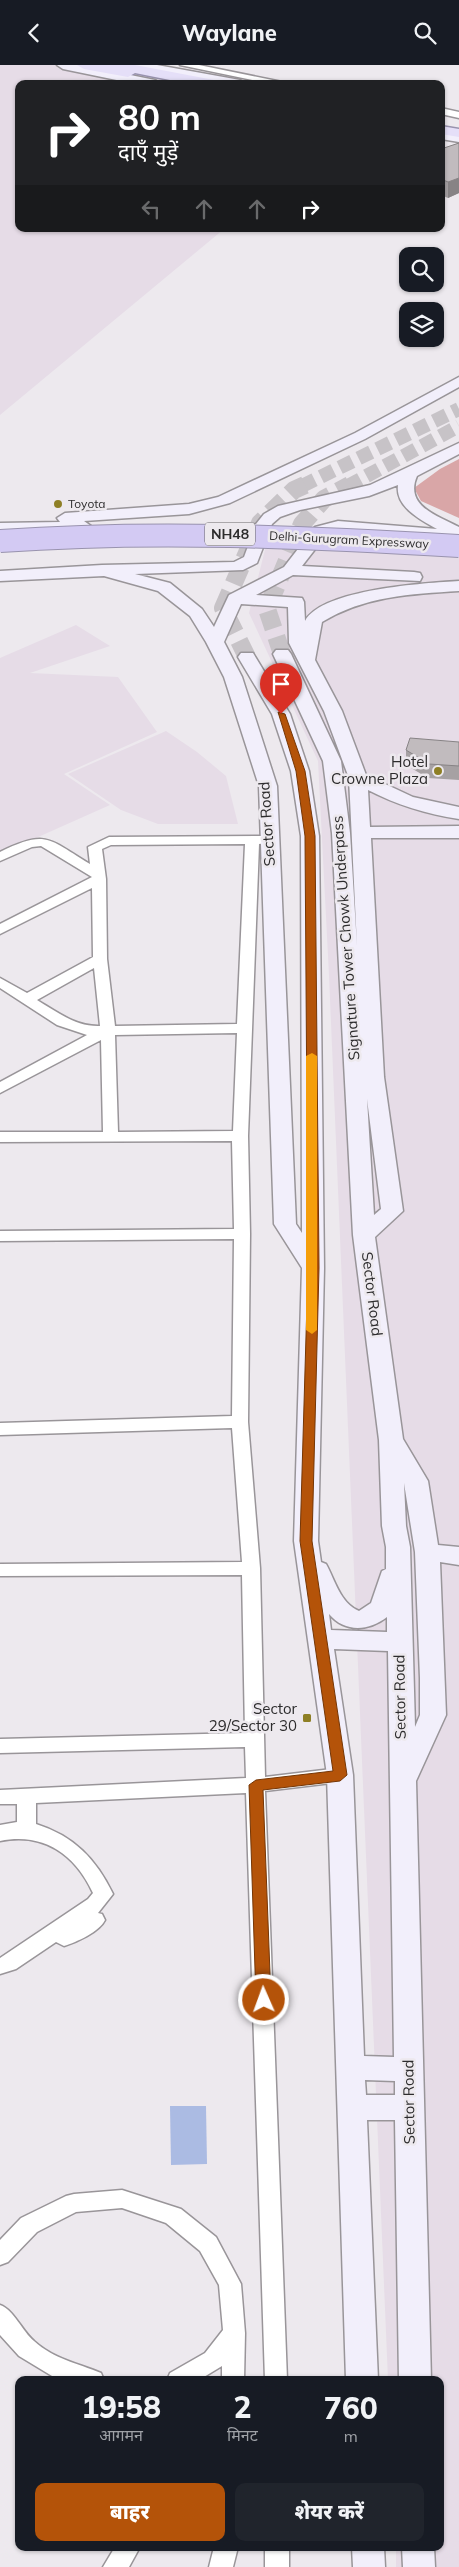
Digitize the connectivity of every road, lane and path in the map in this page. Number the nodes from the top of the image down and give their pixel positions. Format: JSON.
{"nodes":[{"id":1,"x":63,"y":65,"type":"edge"},
{"id":2,"x":84,"y":65,"type":"edge"},
{"id":3,"x":113,"y":65,"type":"edge"},
{"id":4,"x":145,"y":71,"type":"edge"},
{"id":5,"x":177,"y":71,"type":"edge"},
{"id":6,"x":193,"y":80,"type":"edge"},
{"id":7,"x":221,"y":80,"type":"edge"},
{"id":8,"x":254,"y":80,"type":"edge"},
{"id":9,"x":445,"y":112,"type":"edge"},
{"id":10,"x":459,"y":115,"type":"edge"},
{"id":11,"x":445,"y":121,"type":"edge"},
{"id":12,"x":459,"y":123,"type":"edge"},
{"id":13,"x":445,"y":126,"type":"edge"},
{"id":14,"x":459,"y":128,"type":"edge"},
{"id":15,"x":445,"y":131,"type":"edge"},
{"id":16,"x":459,"y":133,"type":"edge"},
{"id":17,"x":445,"y":136,"type":"edge"},
{"id":18,"x":459,"y":139,"type":"edge"},
{"id":19,"x":459,"y":381,"type":"edge"},
{"id":20,"x":360,"y":436,"type":"junction"},
{"id":21,"x":459,"y":448,"type":"edge"},
{"id":22,"x":411,"y":473,"type":"junction"},
{"id":23,"x":337,"y":499,"type":"junction"},
{"id":24,"x":0,"y":523,"type":"edge"},
{"id":25,"x":0,"y":527,"type":"edge"},
{"id":26,"x":262,"y":529,"type":"junction"},
{"id":27,"x":459,"y":534,"type":"edge"},
{"id":28,"x":0,"y":541,"type":"edge"},
{"id":29,"x":459,"y":546,"type":"edge"},
{"id":30,"x":0,"y":557,"type":"edge"},
{"id":31,"x":459,"y":563,"type":"edge"},
{"id":32,"x":102,"y":570,"type":"junction"},
{"id":33,"x":290,"y":570,"type":"junction"},
{"id":34,"x":0,"y":576,"type":"edge"},
{"id":35,"x":459,"y":579,"type":"edge"},
{"id":36,"x":459,"y":586,"type":"edge"},
{"id":37,"x":235,"y":599,"type":"junction"},
{"id":38,"x":215,"y":642,"type":"junction"},
{"id":39,"x":282,"y":654,"type":"tunnel mouth"},
{"id":40,"x":246,"y":657,"type":"tunnel mouth"},
{"id":41,"x":308,"y":661,"type":"junction"},
{"id":42,"x":358,"y":778,"type":"junction"},
{"id":43,"x":459,"y":813,"type":"edge"},
{"id":44,"x":459,"y":832,"type":"edge"},
{"id":45,"x":361,"y":833,"type":"junction"},
{"id":46,"x":261,"y":840,"type":"junction"},
{"id":47,"x":0,"y":857,"type":"edge"},
{"id":48,"x":98,"y":876,"type":"junction"},
{"id":49,"x":0,"y":930,"type":"edge"},
{"id":50,"x":100,"y":959,"type":"junction"},
{"id":51,"x":0,"y":981,"type":"edge"},
{"id":52,"x":28,"y":999,"type":"junction"},
{"id":53,"x":244,"y":1028,"type":"junction"},
{"id":54,"x":108,"y":1030,"type":"junction"},
{"id":55,"x":0,"y":1088,"type":"edge"},
{"id":56,"x":240,"y":1136,"type":"junction"},
{"id":57,"x":0,"y":1137,"type":"edge"},
{"id":58,"x":111,"y":1137,"type":"junction"},
{"id":59,"x":242,"y":1234,"type":"junction"},
{"id":60,"x":0,"y":1235,"type":"edge"},
{"id":61,"x":364,"y":1235,"type":"junction"},
{"id":62,"x":313,"y":1268,"type":"junction"},
{"id":63,"x":240,"y":1422,"type":"junction"},
{"id":64,"x":0,"y":1429,"type":"edge"},
{"id":65,"x":391,"y":1440,"type":"junction"},
{"id":66,"x":306,"y":1541,"type":"junction"},
{"id":67,"x":398,"y":1547,"type":"junction"},
{"id":68,"x":427,"y":1552,"type":"junction"},
{"id":69,"x":459,"y":1557,"type":"edge"},
{"id":70,"x":250,"y":1569,"type":"junction"},
{"id":71,"x":0,"y":1570,"type":"edge"},
{"id":72,"x":320,"y":1639,"type":"junction"},
{"id":73,"x":399,"y":1642,"type":"junction"},
{"id":74,"x":254,"y":1740,"type":"junction"},
{"id":75,"x":0,"y":1746,"type":"edge"},
{"id":76,"x":340,"y":1775,"type":"junction"},
{"id":77,"x":256,"y":1785,"type":"junction"},
{"id":78,"x":402,"y":1785,"type":"junction"},
{"id":79,"x":26,"y":1796,"type":"junction"},
{"id":80,"x":0,"y":1797,"type":"edge"},
{"id":81,"x":27,"y":1829,"type":"junction"},
{"id":82,"x":0,"y":1833,"type":"edge"},
{"id":83,"x":95,"y":1920,"type":"dead end"},
{"id":84,"x":0,"y":1966,"type":"edge"},
{"id":85,"x":0,"y":1976,"type":"edge"},
{"id":86,"x":351,"y":2067,"type":"junction"},
{"id":87,"x":408,"y":2070,"type":"junction"},
{"id":88,"x":409,"y":2107,"type":"junction"},
{"id":89,"x":352,"y":2108,"type":"junction"},
{"id":90,"x":0,"y":2255,"type":"edge"},
{"id":91,"x":0,"y":2315,"type":"edge"},
{"id":92,"x":234,"y":2333,"type":"junction"},
{"id":93,"x":78,"y":2376,"type":"edge"},
{"id":94,"x":185,"y":2376,"type":"edge"},
{"id":95,"x":233,"y":2376,"type":"edge"},
{"id":96,"x":276,"y":2376,"type":"edge"},
{"id":97,"x":362,"y":2376,"type":"edge"},
{"id":98,"x":415,"y":2376,"type":"edge"},
{"id":99,"x":126,"y":2551,"type":"edge"},
{"id":100,"x":225,"y":2551,"type":"edge"},
{"id":101,"x":277,"y":2551,"type":"edge"},
{"id":102,"x":368,"y":2551,"type":"edge"},
{"id":103,"x":418,"y":2551,"type":"edge"},
{"id":104,"x":115,"y":2567,"type":"edge"},
{"id":105,"x":221,"y":2567,"type":"edge"},
{"id":106,"x":277,"y":2567,"type":"edge"},
{"id":107,"x":369,"y":2567,"type":"edge"},
{"id":108,"x":419,"y":2567,"type":"edge"}],
"edges":[{"from":1,"to":4,"type":"main road"},
{"from":2,"to":4,"type":"main road"},
{"from":3,"to":4,"type":"main road"},
{"from":4,"to":5,"type":"main road"},
{"from":4,"to":6,"type":"main road"},
{"from":5,"to":7,"type":"main road"},
{"from":5,"to":8,"type":"street"},
{"from":9,"to":10,"type":"street"},
{"from":11,"to":12,"type":"main road"},
{"from":13,"to":14,"type":"main road"},
{"from":15,"to":16,"type":"main road"},
{"from":17,"to":18,"type":"main road"},
{"from":19,"to":20,"type":"main road"},
{"from":20,"to":23,"type":"main road"},
{"from":20,"to":24,"type":"main road"},
{"from":21,"to":22,"type":"main road"},
{"from":22,"to":23,"type":"main road"},
{"from":22,"to":27,"type":"main road"},
{"from":23,"to":26,"type":"main road"},
{"from":25,"to":26,"type":"main road"},
{"from":26,"to":32,"type":"main road"},
{"from":27,"to":33,"type":"main road"},
{"from":28,"to":29,"type":"highway","name":"Delhi-Gurugram Expressway","number":"NH48","bridge":true},
{"from":30,"to":31,"type":"highway","name":"Delhi-Gurugram Expressway","number":"NH48"},
{"from":32,"to":34,"type":"main road"},
{"from":32,"to":38,"type":"main road","name":"Sector Road"},
{"from":33,"to":35,"type":"main road"},
{"from":33,"to":37,"type":"main road"},
{"from":36,"to":41,"type":"main road"},
{"from":37,"to":38,"type":"main road"},
{"from":37,"to":41,"type":"main road","name":"Sector Road"},
{"from":38,"to":46,"type":"main road","name":"Sector Road"},
{"from":39,"to":61,"type":"main road","name":"Signature Tower Chowk Underpass"},
{"from":40,"to":62,"type":"main road","name":"Signature Tower Chowk Underpass"},
{"from":41,"to":42,"type":"main road","name":"Sector Road"},
{"from":42,"to":43,"type":"main road"},
{"from":42,"to":45,"type":"main road","name":"Sector Road"},
{"from":44,"to":45,"type":"main road"},
{"from":45,"to":61,"type":"main road","name":"Sector Road"},
{"from":46,"to":48,"type":"street"},
{"from":46,"to":53,"type":"street"},
{"from":46,"to":62,"type":"main road","name":"Sector Road"},
{"from":47,"to":48,"type":"street"},
{"from":48,"to":49,"type":"street"},
{"from":48,"to":50,"type":"street"},
{"from":50,"to":52,"type":"street"},
{"from":50,"to":54,"type":"street"},
{"from":51,"to":52,"type":"street"},
{"from":52,"to":54,"type":"street"},
{"from":53,"to":54,"type":"street"},
{"from":53,"to":56,"type":"street"},
{"from":54,"to":55,"type":"street"},
{"from":54,"to":58,"type":"street"},
{"from":56,"to":58,"type":"street"},
{"from":56,"to":59,"type":"street"},
{"from":57,"to":58,"type":"street"},
{"from":59,"to":60,"type":"street"},
{"from":59,"to":63,"type":"street"},
{"from":61,"to":65,"type":"main road","name":"Sector Road"},
{"from":62,"to":66,"type":"main road"},
{"from":63,"to":64,"type":"street"},
{"from":63,"to":70,"type":"street"},
{"from":65,"to":67,"type":"main road","name":"Sector Road"},
{"from":65,"to":68,"type":"main road"},
{"from":66,"to":67,"type":"main road"},
{"from":66,"to":72,"type":"main road"},
{"from":67,"to":73,"type":"main road","name":"Sector Road"},
{"from":68,"to":69,"type":"main road"},
{"from":68,"to":78,"type":"main road"},
{"from":70,"to":71,"type":"street"},
{"from":70,"to":74,"type":"street"},
{"from":72,"to":73,"type":"main road"},
{"from":72,"to":76,"type":"main road"},
{"from":73,"to":78,"type":"main road","name":"Sector Road"},
{"from":74,"to":75,"type":"street"},
{"from":74,"to":77,"type":"street"},
{"from":76,"to":77,"type":"street"},
{"from":76,"to":86,"type":"main road"},
{"from":77,"to":79,"type":"street"},
{"from":77,"to":96,"type":"street"},
{"from":78,"to":87,"type":"main road","name":"Sector Road"},
{"from":79,"to":80,"type":"street"},
{"from":79,"to":81,"type":"street"},
{"from":81,"to":82,"type":"street"},
{"from":81,"to":84,"type":"street"},
{"from":83,"to":85,"type":"street"},
{"from":86,"to":87,"type":"main road"},
{"from":86,"to":89,"type":"main road"},
{"from":87,"to":88,"type":"main road","name":"Sector Road"},
{"from":88,"to":89,"type":"main road"},
{"from":88,"to":98,"type":"main road","name":"Sector Road"},
{"from":89,"to":97,"type":"main road"},
{"from":90,"to":92,"type":"street"},
{"from":91,"to":93,"type":"street"},
{"from":92,"to":94,"type":"street"},
{"from":92,"to":95,"type":"street"},
{"from":99,"to":104,"type":"street"},
{"from":100,"to":105,"type":"street"},
{"from":101,"to":106,"type":"street"},
{"from":102,"to":107,"type":"main road"},
{"from":103,"to":108,"type":"main road"}]}
